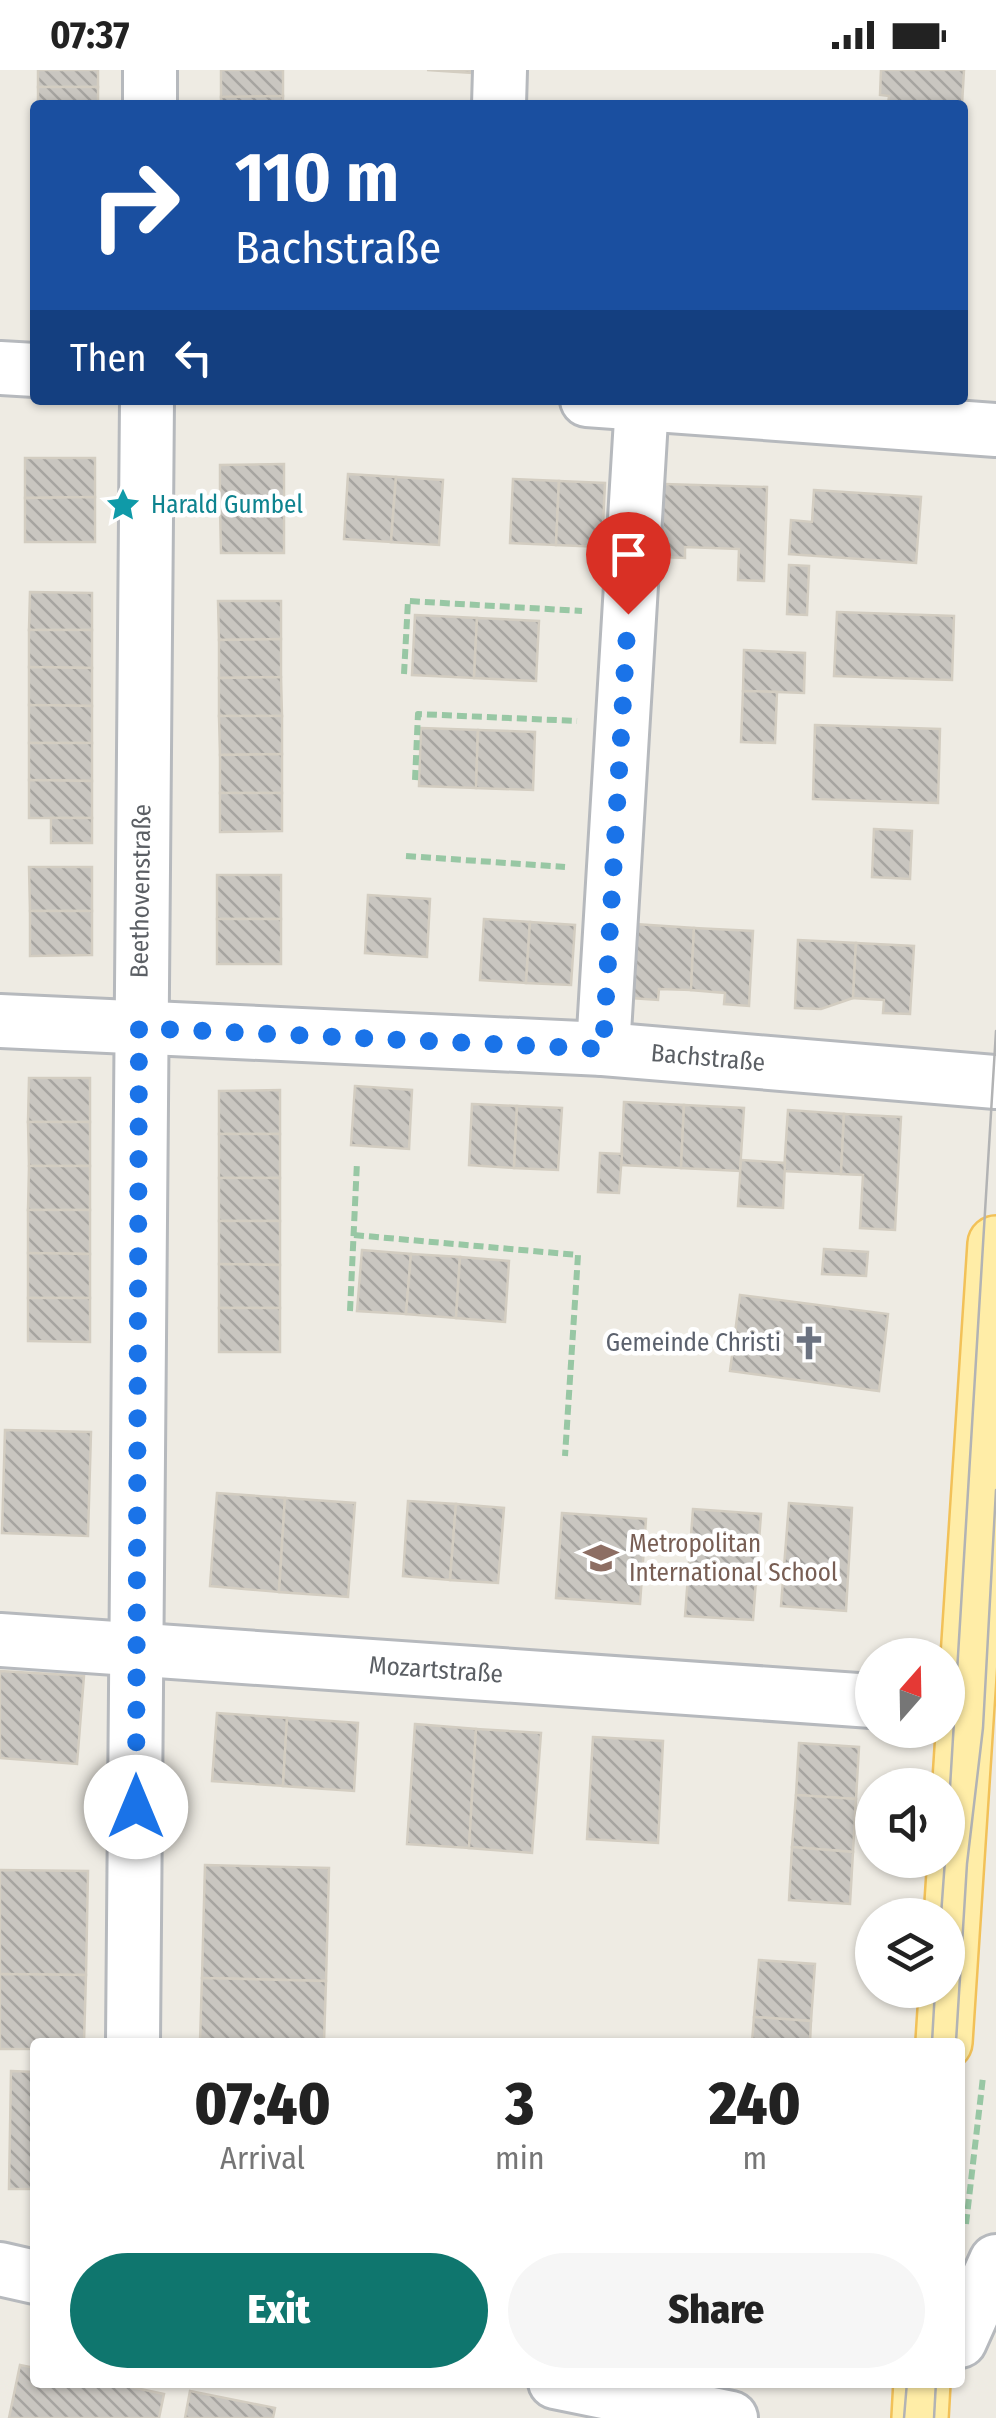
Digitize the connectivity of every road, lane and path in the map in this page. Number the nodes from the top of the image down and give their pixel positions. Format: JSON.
{"nodes":[{"id":1,"x":150,"y":70,"type":"edge"},
{"id":2,"x":500,"y":70,"type":"edge"},
{"id":3,"x":150,"y":100,"type":"edge"},
{"id":4,"x":499,"y":100,"type":"edge"},
{"id":5,"x":0,"y":368,"type":"edge"},
{"id":6,"x":30,"y":370,"type":"edge"},
{"id":7,"x":147,"y":405,"type":"edge"},
{"id":8,"x":642,"y":405,"type":"edge"},
{"id":9,"x":668,"y":405,"type":"edge"},
{"id":10,"x":996,"y":430,"type":"edge"},
{"id":11,"x":628,"y":614,"type":"junction"},
{"id":12,"x":404,"y":674,"type":"dead end"},
{"id":13,"x":623,"y":723,"type":"junction"},
{"id":14,"x":415,"y":780,"type":"dead end"},
{"id":15,"x":406,"y":856,"type":"dead end"},
{"id":16,"x":614,"y":870,"type":"junction"},
{"id":17,"x":0,"y":1021,"type":"edge"},
{"id":18,"x":139,"y":1028,"type":"junction"},
{"id":19,"x":603,"y":1049,"type":"junction"},
{"id":20,"x":996,"y":1082,"type":"edge"},
{"id":21,"x":357,"y":1162,"type":"dead end"},
{"id":22,"x":354,"y":1235,"type":"junction"},
{"id":23,"x":996,"y":1244,"type":"edge"},
{"id":24,"x":350,"y":1311,"type":"dead end"},
{"id":25,"x":565,"y":1456,"type":"dead end"},
{"id":26,"x":0,"y":1640,"type":"edge"},
{"id":27,"x":137,"y":1650,"type":"junction"},
{"id":28,"x":855,"y":1700,"type":"edge"},
{"id":29,"x":970,"y":1719,"type":"edge"},
{"id":30,"x":133,"y":2038,"type":"edge"},
{"id":31,"x":965,"y":2052,"type":"edge"},
{"id":32,"x":980,"y":2248,"type":"edge"},
{"id":33,"x":0,"y":2270,"type":"edge"},
{"id":34,"x":30,"y":2276,"type":"edge"},
{"id":35,"x":965,"y":2318,"type":"edge"},
{"id":36,"x":584,"y":2388,"type":"edge"},
{"id":37,"x":922,"y":2388,"type":"edge"},
{"id":38,"x":939,"y":2388,"type":"edge"},
{"id":39,"x":731,"y":2418,"type":"edge"},
{"id":40,"x":923,"y":2418,"type":"edge"}],
"edges":[{"from":1,"to":3,"type":"street"},
{"from":2,"to":4,"type":"street"},
{"from":5,"to":6,"type":"street"},
{"from":7,"to":18,"type":"street","name":"Beethovenstraße"},
{"from":8,"to":11,"type":"street"},
{"from":9,"to":10,"type":"street"},
{"from":11,"to":12,"type":"path"},
{"from":11,"to":13,"type":"street"},
{"from":13,"to":14,"type":"path"},
{"from":13,"to":16,"type":"street"},
{"from":15,"to":16,"type":"path"},
{"from":16,"to":19,"type":"street"},
{"from":17,"to":18,"type":"street","name":"Bachstraße"},
{"from":18,"to":19,"type":"street","name":"Bachstraße"},
{"from":18,"to":27,"type":"street","name":"Beethovenstraße"},
{"from":19,"to":20,"type":"street","name":"Bachstraße"},
{"from":21,"to":22,"type":"path"},
{"from":22,"to":24,"type":"path"},
{"from":22,"to":25,"type":"path"},
{"from":23,"to":29,"type":"main road"},
{"from":26,"to":27,"type":"street","name":"Mozartstraße"},
{"from":27,"to":28,"type":"street","name":"Mozartstraße"},
{"from":27,"to":30,"type":"street","name":"Beethovenstraße"},
{"from":29,"to":31,"type":"main road"},
{"from":31,"to":32,"type":"path"},
{"from":32,"to":35,"type":"street"},
{"from":33,"to":34,"type":"street"},
{"from":36,"to":39,"type":"street"},
{"from":37,"to":40,"type":"main road"},
{"from":38,"to":40,"type":"street"}]}
